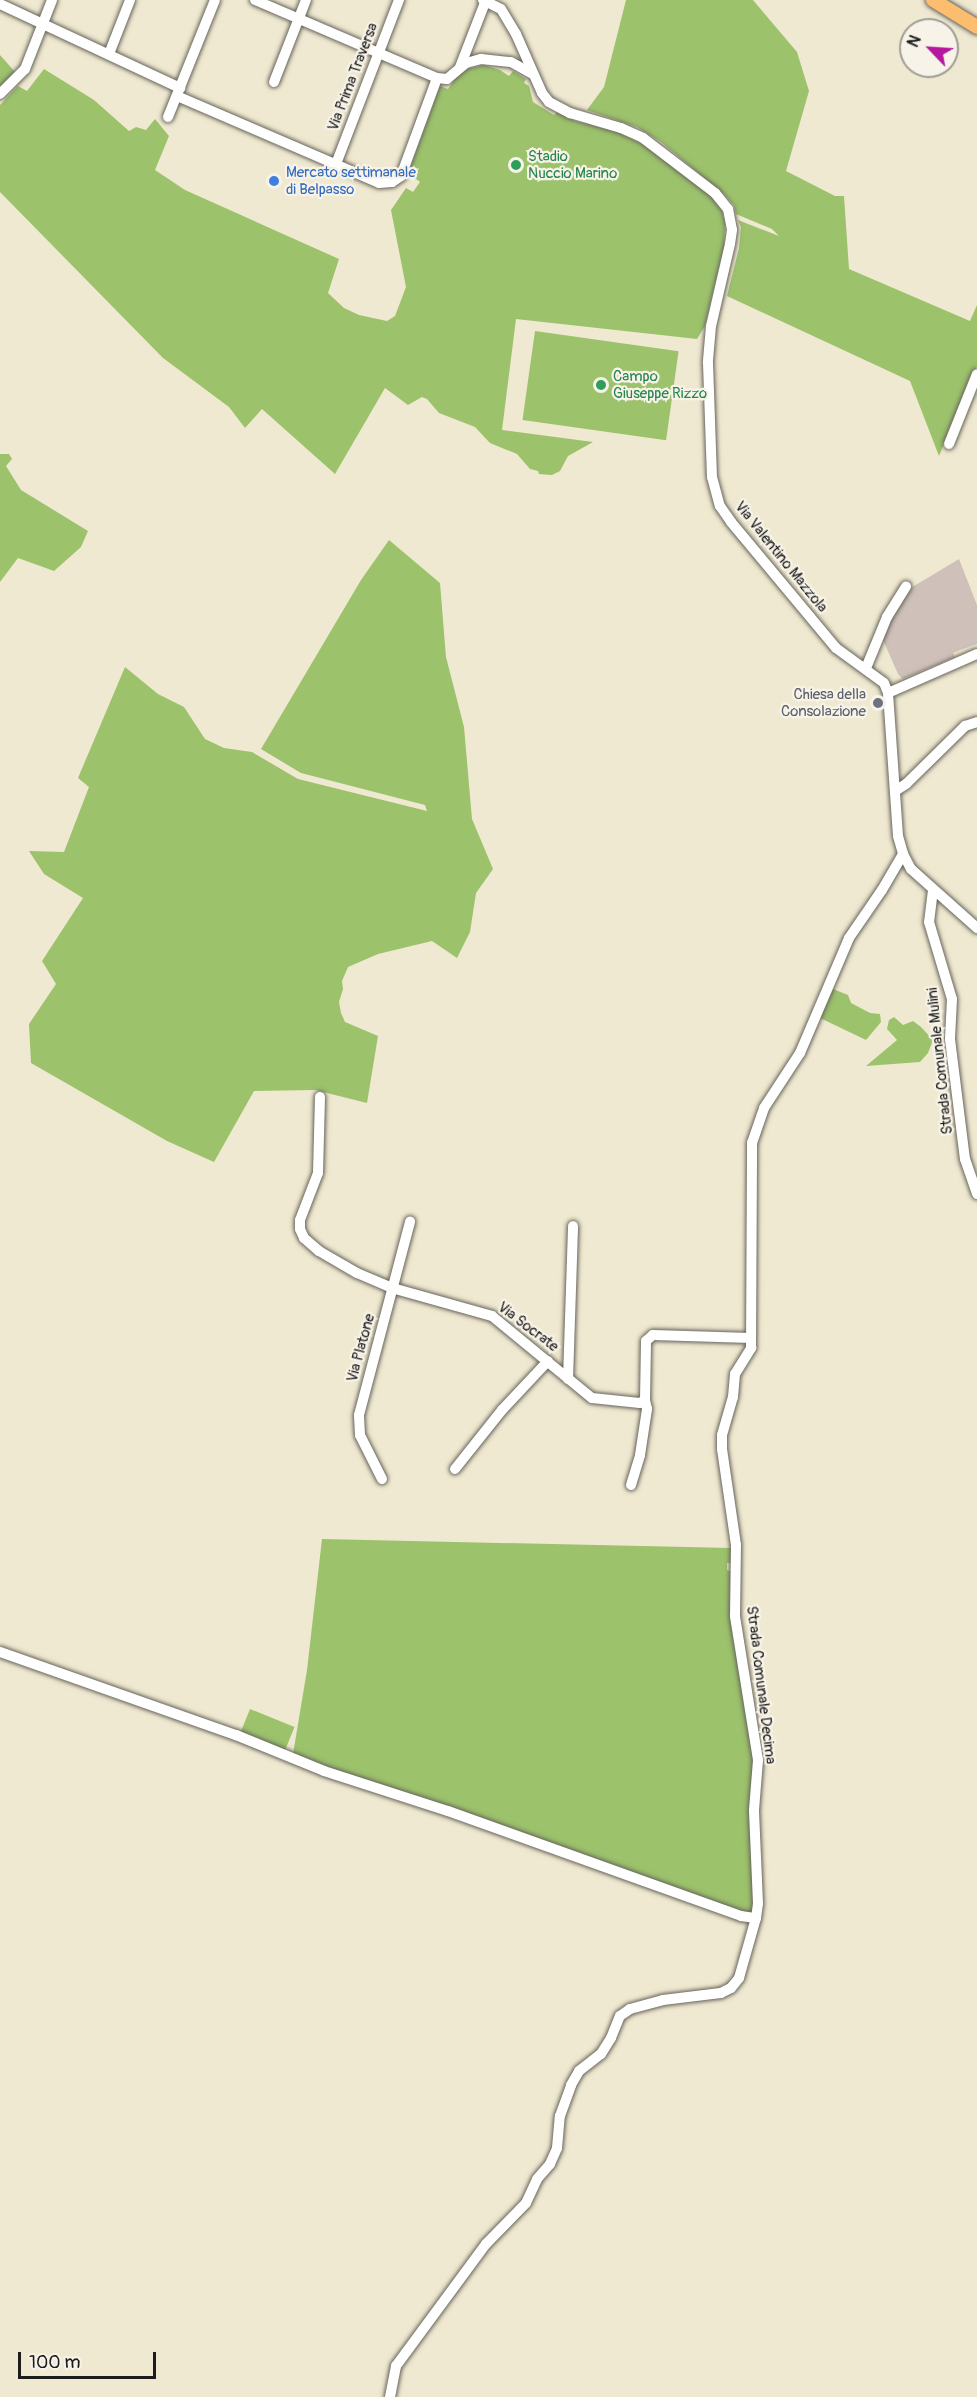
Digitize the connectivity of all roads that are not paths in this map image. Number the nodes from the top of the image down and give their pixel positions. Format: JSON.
{"nodes":[{"id":1,"x":52,"y":0,"type":"edge"},
{"id":2,"x":130,"y":0,"type":"edge"},
{"id":3,"x":216,"y":0,"type":"edge"},
{"id":4,"x":255,"y":0,"type":"edge"},
{"id":5,"x":306,"y":0,"type":"edge"},
{"id":6,"x":399,"y":0,"type":"edge"},
{"id":7,"x":485,"y":0,"type":"edge"},
{"id":8,"x":933,"y":0,"type":"edge"},
{"id":9,"x":0,"y":4,"type":"edge"},
{"id":10,"x":299,"y":17,"type":"junction"},
{"id":11,"x":43,"y":24,"type":"junction"},
{"id":12,"x":977,"y":27,"type":"edge"},
{"id":13,"x":379,"y":52,"type":"junction"},
{"id":14,"x":109,"y":54,"type":"junction"},
{"id":15,"x":460,"y":67,"type":"junction"},
{"id":16,"x":533,"y":74,"type":"junction"},
{"id":17,"x":437,"y":78,"type":"junction"},
{"id":18,"x":274,"y":82,"type":"dead end"},
{"id":19,"x":178,"y":92,"type":"junction"},
{"id":20,"x":0,"y":94,"type":"edge"},
{"id":21,"x":168,"y":117,"type":"dead end"},
{"id":22,"x":336,"y":164,"type":"junction"},
{"id":23,"x":977,"y":374,"type":"edge"},
{"id":24,"x":949,"y":444,"type":"dead end"},
{"id":25,"x":906,"y":586,"type":"dead end"},
{"id":26,"x":977,"y":654,"type":"edge"},
{"id":27,"x":866,"y":668,"type":"junction"},
{"id":28,"x":888,"y":693,"type":"junction"},
{"id":29,"x":977,"y":722,"type":"edge"},
{"id":30,"x":895,"y":791,"type":"junction"},
{"id":31,"x":903,"y":854,"type":"junction"},
{"id":32,"x":933,"y":890,"type":"junction"},
{"id":33,"x":977,"y":928,"type":"edge"},
{"id":34,"x":320,"y":1097,"type":"dead end"},
{"id":35,"x":977,"y":1194,"type":"edge"},
{"id":36,"x":410,"y":1222,"type":"dead end"},
{"id":37,"x":573,"y":1226,"type":"dead end"},
{"id":38,"x":392,"y":1288,"type":"junction"},
{"id":39,"x":751,"y":1338,"type":"junction"},
{"id":40,"x":548,"y":1361,"type":"junction"},
{"id":41,"x":568,"y":1379,"type":"junction"},
{"id":42,"x":645,"y":1401,"type":"junction"},
{"id":43,"x":455,"y":1469,"type":"dead end"},
{"id":44,"x":382,"y":1479,"type":"dead end"},
{"id":45,"x":631,"y":1485,"type":"dead end"},
{"id":46,"x":0,"y":1652,"type":"edge"},
{"id":47,"x":756,"y":1918,"type":"junction"},
{"id":48,"x":390,"y":2397,"type":"edge"}],
"edges":[{"from":1,"to":11,"type":"street"},
{"from":2,"to":14,"type":"street"},
{"from":3,"to":19,"type":"street"},
{"from":4,"to":10,"type":"street"},
{"from":5,"to":10,"type":"street"},
{"from":6,"to":13,"type":"street","name":"Via Prima Traversa"},
{"from":7,"to":15,"type":"street"},
{"from":7,"to":16,"type":"street","name":"Via Valentino Mazzola"},
{"from":8,"to":12,"type":"main road"},
{"from":9,"to":11,"type":"street"},
{"from":10,"to":13,"type":"street"},
{"from":10,"to":18,"type":"street"},
{"from":11,"to":14,"type":"street"},
{"from":11,"to":20,"type":"street"},
{"from":13,"to":17,"type":"street"},
{"from":13,"to":22,"type":"street","name":"Via Prima Traversa"},
{"from":14,"to":19,"type":"street"},
{"from":15,"to":16,"type":"street"},
{"from":15,"to":17,"type":"street"},
{"from":16,"to":27,"type":"street","name":"Via Valentino Mazzola"},
{"from":17,"to":22,"type":"street"},
{"from":19,"to":21,"type":"street"},
{"from":19,"to":22,"type":"street"},
{"from":23,"to":24,"type":"street"},
{"from":25,"to":27,"type":"street"},
{"from":26,"to":28,"type":"street"},
{"from":27,"to":28,"type":"street","name":"Via Valentino Mazzola"},
{"from":28,"to":30,"type":"street"},
{"from":29,"to":30,"type":"street"},
{"from":30,"to":31,"type":"street"},
{"from":31,"to":32,"type":"street"},
{"from":31,"to":39,"type":"street","name":"Strada Comunale Decima"},
{"from":32,"to":33,"type":"street"},
{"from":32,"to":35,"type":"street","name":"Strada Comunale Mulini"},
{"from":34,"to":38,"type":"street","name":"Via Socrate"},
{"from":36,"to":38,"type":"street","name":"Via Platone"},
{"from":37,"to":41,"type":"street"},
{"from":38,"to":40,"type":"street","name":"Via Socrate"},
{"from":38,"to":44,"type":"street","name":"Via Platone"},
{"from":39,"to":42,"type":"street"},
{"from":39,"to":47,"type":"street","name":"Strada Comunale Decima"},
{"from":40,"to":41,"type":"street","name":"Via Socrate"},
{"from":40,"to":43,"type":"street"},
{"from":41,"to":42,"type":"street","name":"Via Socrate"},
{"from":42,"to":45,"type":"street"},
{"from":46,"to":47,"type":"street"},
{"from":47,"to":48,"type":"street","name":"Strada Comunale Decima"}]}
